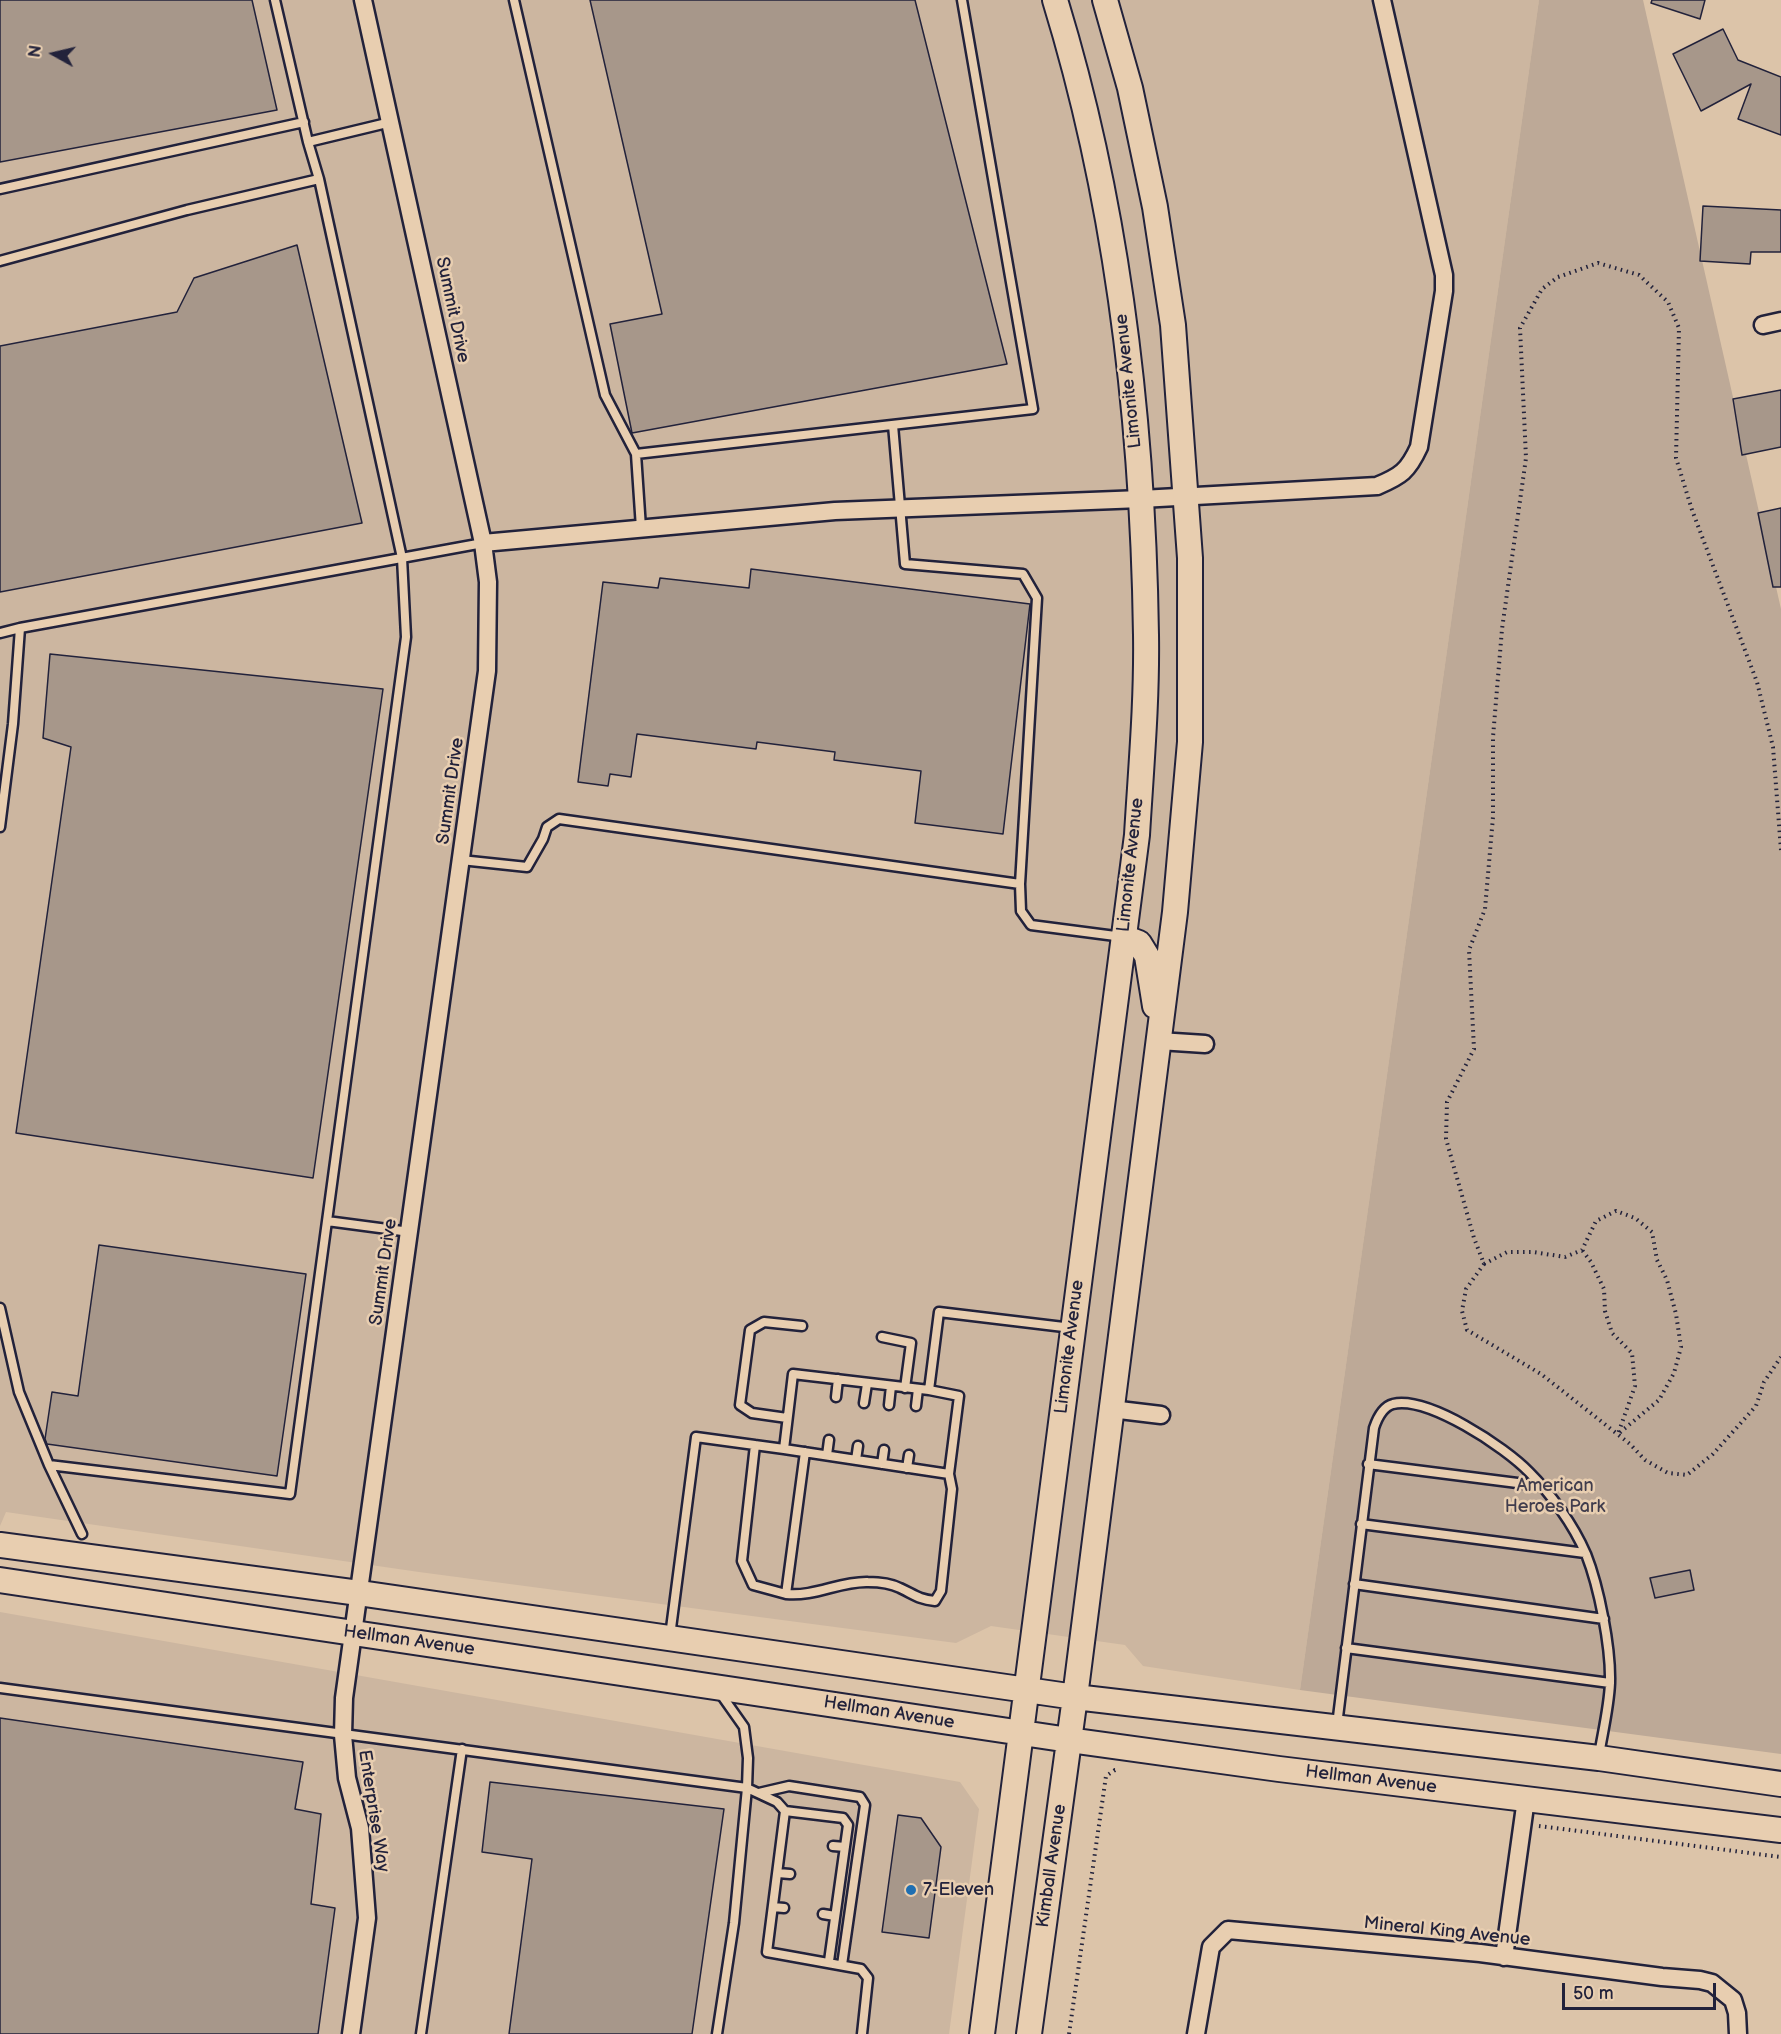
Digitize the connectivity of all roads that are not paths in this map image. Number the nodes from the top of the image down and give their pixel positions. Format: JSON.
{"nodes":[{"id":1,"x":275,"y":0,"type":"edge"},
{"id":2,"x":363,"y":0,"type":"edge"},
{"id":3,"x":514,"y":0,"type":"edge"},
{"id":4,"x":962,"y":0,"type":"edge"},
{"id":5,"x":1055,"y":0,"type":"edge"},
{"id":6,"x":1105,"y":0,"type":"edge"},
{"id":7,"x":1383,"y":0,"type":"edge"},
{"id":8,"x":304,"y":122,"type":"junction"},
{"id":9,"x":391,"y":122,"type":"junction"},
{"id":10,"x":308,"y":142,"type":"junction"},
{"id":11,"x":319,"y":179,"type":"junction"},
{"id":12,"x":0,"y":189,"type":"edge"},
{"id":13,"x":0,"y":261,"type":"edge"},
{"id":14,"x":1781,"y":321,"type":"edge"},
{"id":15,"x":1763,"y":325,"type":"dead end"},
{"id":16,"x":893,"y":425,"type":"junction"},
{"id":17,"x":636,"y":454,"type":"junction"},
{"id":18,"x":1185,"y":496,"type":"junction"},
{"id":19,"x":1141,"y":499,"type":"junction"},
{"id":20,"x":902,"y":508,"type":"junction"},
{"id":21,"x":641,"y":528,"type":"junction"},
{"id":22,"x":483,"y":543,"type":"junction"},
{"id":23,"x":402,"y":558,"type":"junction"},
{"id":24,"x":20,"y":628,"type":"junction"},
{"id":25,"x":0,"y":633,"type":"edge"},
{"id":26,"x":0,"y":827,"type":"edge"},
{"id":27,"x":462,"y":860,"type":"junction"},
{"id":28,"x":1020,"y":884,"type":"junction"},
{"id":29,"x":1123,"y":937,"type":"junction"},
{"id":30,"x":1159,"y":1041,"type":"junction"},
{"id":31,"x":1205,"y":1044,"type":"dead end"},
{"id":32,"x":327,"y":1221,"type":"junction"},
{"id":33,"x":410,"y":1232,"type":"junction"},
{"id":34,"x":0,"y":1308,"type":"edge"},
{"id":35,"x":802,"y":1326,"type":"dead end"},
{"id":36,"x":1072,"y":1328,"type":"junction"},
{"id":37,"x":882,"y":1337,"type":"dead end"},
{"id":38,"x":838,"y":1379,"type":"junction"},
{"id":39,"x":867,"y":1384,"type":"junction"},
{"id":40,"x":891,"y":1386,"type":"junction"},
{"id":41,"x":904,"y":1388,"type":"junction"},
{"id":42,"x":918,"y":1389,"type":"junction"},
{"id":43,"x":929,"y":1390,"type":"junction"},
{"id":44,"x":836,"y":1396,"type":"dead end"},
{"id":45,"x":864,"y":1403,"type":"dead end"},
{"id":46,"x":889,"y":1405,"type":"dead end"},
{"id":47,"x":916,"y":1406,"type":"dead end"},
{"id":48,"x":1111,"y":1409,"type":"junction"},
{"id":49,"x":1161,"y":1415,"type":"dead end"},
{"id":50,"x":787,"y":1418,"type":"junction"},
{"id":51,"x":829,"y":1440,"type":"dead end"},
{"id":52,"x":755,"y":1445,"type":"junction"},
{"id":53,"x":858,"y":1446,"type":"dead end"},
{"id":54,"x":784,"y":1449,"type":"junction"},
{"id":55,"x":884,"y":1450,"type":"dead end"},
{"id":56,"x":805,"y":1452,"type":"junction"},
{"id":57,"x":827,"y":1455,"type":"junction"},
{"id":58,"x":909,"y":1455,"type":"dead end"},
{"id":59,"x":856,"y":1460,"type":"junction"},
{"id":60,"x":882,"y":1464,"type":"junction"},
{"id":61,"x":1368,"y":1464,"type":"junction"},
{"id":62,"x":49,"y":1465,"type":"junction"},
{"id":63,"x":907,"y":1468,"type":"junction"},
{"id":64,"x":949,"y":1474,"type":"junction"},
{"id":65,"x":1541,"y":1486,"type":"junction"},
{"id":66,"x":1361,"y":1524,"type":"junction"},
{"id":67,"x":82,"y":1534,"type":"dead end"},
{"id":68,"x":0,"y":1545,"type":"edge"},
{"id":69,"x":1586,"y":1553,"type":"junction"},
{"id":70,"x":0,"y":1580,"type":"edge"},
{"id":71,"x":1354,"y":1584,"type":"junction"},
{"id":72,"x":359,"y":1593,"type":"junction"},
{"id":73,"x":786,"y":1594,"type":"junction"},
{"id":74,"x":1604,"y":1619,"type":"junction"},
{"id":75,"x":353,"y":1633,"type":"junction"},
{"id":76,"x":669,"y":1638,"type":"junction"},
{"id":77,"x":1346,"y":1647,"type":"junction"},
{"id":78,"x":1610,"y":1683,"type":"junction"},
{"id":79,"x":716,"y":1687,"type":"junction"},
{"id":80,"x":0,"y":1688,"type":"edge"},
{"id":81,"x":1025,"y":1690,"type":"junction"},
{"id":82,"x":1075,"y":1698,"type":"junction"},
{"id":83,"x":1337,"y":1727,"type":"junction"},
{"id":84,"x":1020,"y":1732,"type":"junction"},
{"id":85,"x":343,"y":1735,"type":"junction"},
{"id":86,"x":1069,"y":1740,"type":"junction"},
{"id":87,"x":462,"y":1749,"type":"junction"},
{"id":88,"x":1599,"y":1758,"type":"junction"},
{"id":89,"x":1781,"y":1784,"type":"edge"},
{"id":90,"x":747,"y":1788,"type":"junction"},
{"id":91,"x":759,"y":1793,"type":"junction"},
{"id":92,"x":1526,"y":1799,"type":"junction"},
{"id":93,"x":785,"y":1811,"type":"junction"},
{"id":94,"x":1781,"y":1830,"type":"edge"},
{"id":95,"x":783,"y":1839,"type":"junction"},
{"id":96,"x":794,"y":1841,"type":"dead end"},
{"id":97,"x":832,"y":1846,"type":"dead end"},
{"id":98,"x":845,"y":1847,"type":"junction"},
{"id":99,"x":778,"y":1873,"type":"junction"},
{"id":100,"x":790,"y":1874,"type":"dead end"},
{"id":101,"x":830,"y":1880,"type":"dead end"},
{"id":102,"x":840,"y":1881,"type":"junction"},
{"id":103,"x":773,"y":1907,"type":"junction"},
{"id":104,"x":784,"y":1908,"type":"dead end"},
{"id":105,"x":823,"y":1914,"type":"dead end"},
{"id":106,"x":836,"y":1916,"type":"junction"},
{"id":107,"x":1504,"y":1957,"type":"junction"},
{"id":108,"x":829,"y":1961,"type":"junction"},
{"id":109,"x":842,"y":1965,"type":"junction"},
{"id":110,"x":351,"y":2034,"type":"edge"},
{"id":111,"x":421,"y":2034,"type":"edge"},
{"id":112,"x":717,"y":2034,"type":"edge"},
{"id":113,"x":862,"y":2034,"type":"edge"},
{"id":114,"x":982,"y":2034,"type":"edge"},
{"id":115,"x":1029,"y":2034,"type":"edge"},
{"id":116,"x":1196,"y":2034,"type":"edge"},
{"id":117,"x":1738,"y":2034,"type":"edge"}],
"edges":[{"from":1,"to":8,"type":"lane"},
{"from":2,"to":9,"type":"street","name":"Summit Drive"},
{"from":3,"to":17,"type":"lane"},
{"from":4,"to":16,"type":"lane"},
{"from":5,"to":19,"type":"main road","name":"Limonite Avenue"},
{"from":6,"to":18,"type":"main road"},
{"from":7,"to":18,"type":"street"},
{"from":8,"to":10,"type":"lane"},
{"from":8,"to":12,"type":"lane"},
{"from":9,"to":10,"type":"lane"},
{"from":9,"to":22,"type":"street","name":"Summit Drive"},
{"from":10,"to":11,"type":"lane"},
{"from":11,"to":13,"type":"lane"},
{"from":11,"to":23,"type":"lane"},
{"from":14,"to":15,"type":"street"},
{"from":16,"to":17,"type":"lane"},
{"from":16,"to":20,"type":"lane"},
{"from":17,"to":21,"type":"lane"},
{"from":18,"to":19,"type":"street"},
{"from":18,"to":30,"type":"main road"},
{"from":19,"to":20,"type":"street"},
{"from":19,"to":29,"type":"main road","name":"Limonite Avenue"},
{"from":20,"to":21,"type":"street"},
{"from":20,"to":28,"type":"lane"},
{"from":21,"to":22,"type":"street"},
{"from":22,"to":23,"type":"lane"},
{"from":22,"to":27,"type":"street","name":"Summit Drive"},
{"from":23,"to":24,"type":"lane"},
{"from":23,"to":32,"type":"lane"},
{"from":24,"to":25,"type":"lane"},
{"from":24,"to":26,"type":"lane"},
{"from":27,"to":28,"type":"lane"},
{"from":27,"to":33,"type":"street","name":"Summit Drive"},
{"from":28,"to":29,"type":"lane"},
{"from":29,"to":30,"type":"main road"},
{"from":29,"to":36,"type":"main road","name":"Limonite Avenue"},
{"from":30,"to":31,"type":"street"},
{"from":30,"to":48,"type":"main road"},
{"from":32,"to":33,"type":"lane"},
{"from":32,"to":62,"type":"lane"},
{"from":33,"to":72,"type":"street","name":"Summit Drive"},
{"from":34,"to":62,"type":"lane"},
{"from":35,"to":50,"type":"lane"},
{"from":36,"to":43,"type":"lane"},
{"from":36,"to":81,"type":"main road","name":"Limonite Avenue"},
{"from":37,"to":41,"type":"lane"},
{"from":38,"to":39,"type":"lane"},
{"from":38,"to":44,"type":"lane"},
{"from":38,"to":50,"type":"lane"},
{"from":39,"to":40,"type":"lane"},
{"from":39,"to":45,"type":"lane"},
{"from":40,"to":41,"type":"lane"},
{"from":40,"to":46,"type":"lane"},
{"from":41,"to":42,"type":"lane"},
{"from":42,"to":43,"type":"lane"},
{"from":42,"to":47,"type":"lane"},
{"from":43,"to":64,"type":"lane"},
{"from":48,"to":49,"type":"street"},
{"from":48,"to":82,"type":"main road"},
{"from":50,"to":54,"type":"lane"},
{"from":51,"to":57,"type":"lane"},
{"from":52,"to":54,"type":"lane"},
{"from":52,"to":73,"type":"lane"},
{"from":52,"to":76,"type":"lane"},
{"from":53,"to":59,"type":"lane"},
{"from":54,"to":56,"type":"lane"},
{"from":55,"to":60,"type":"lane"},
{"from":56,"to":57,"type":"lane"},
{"from":56,"to":73,"type":"lane"},
{"from":57,"to":59,"type":"lane"},
{"from":58,"to":63,"type":"lane"},
{"from":59,"to":60,"type":"lane"},
{"from":60,"to":63,"type":"lane"},
{"from":61,"to":65,"type":"lane"},
{"from":61,"to":65,"type":"lane"},
{"from":61,"to":66,"type":"lane"},
{"from":62,"to":67,"type":"lane"},
{"from":63,"to":64,"type":"lane"},
{"from":64,"to":73,"type":"lane"},
{"from":65,"to":69,"type":"lane"},
{"from":66,"to":69,"type":"lane"},
{"from":66,"to":71,"type":"lane"},
{"from":68,"to":72,"type":"main road"},
{"from":69,"to":74,"type":"lane"},
{"from":70,"to":75,"type":"main road","name":"Hellman Avenue"},
{"from":71,"to":74,"type":"lane"},
{"from":71,"to":77,"type":"lane"},
{"from":72,"to":75,"type":"street","name":"Enterprise Way"},
{"from":72,"to":76,"type":"main road"},
{"from":74,"to":78,"type":"lane"},
{"from":75,"to":79,"type":"main road","name":"Hellman Avenue"},
{"from":75,"to":85,"type":"street","name":"Enterprise Way"},
{"from":76,"to":81,"type":"main road"},
{"from":77,"to":78,"type":"lane"},
{"from":77,"to":83,"type":"lane"},
{"from":78,"to":88,"type":"lane"},
{"from":79,"to":84,"type":"main road","name":"Hellman Avenue"},
{"from":79,"to":90,"type":"lane"},
{"from":80,"to":85,"type":"lane"},
{"from":81,"to":82,"type":"main road"},
{"from":81,"to":84,"type":"main road","name":"Limonite Avenue"},
{"from":82,"to":83,"type":"main road"},
{"from":82,"to":86,"type":"main road","name":"Kimball Avenue"},
{"from":83,"to":88,"type":"main road"},
{"from":84,"to":86,"type":"main road","name":"Hellman Avenue"},
{"from":84,"to":114,"type":"main road"},
{"from":85,"to":87,"type":"lane"},
{"from":85,"to":110,"type":"street","name":"Enterprise Way"},
{"from":86,"to":92,"type":"main road","name":"Hellman Avenue"},
{"from":86,"to":115,"type":"main road","name":"Kimball Avenue"},
{"from":87,"to":90,"type":"lane"},
{"from":87,"to":111,"type":"lane"},
{"from":88,"to":89,"type":"main road"},
{"from":90,"to":91,"type":"lane"},
{"from":90,"to":112,"type":"lane"},
{"from":91,"to":93,"type":"lane"},
{"from":91,"to":109,"type":"lane"},
{"from":92,"to":94,"type":"main road","name":"Hellman Avenue"},
{"from":92,"to":107,"type":"street"},
{"from":93,"to":95,"type":"lane"},
{"from":93,"to":98,"type":"lane"},
{"from":95,"to":96,"type":"lane"},
{"from":95,"to":99,"type":"lane"},
{"from":97,"to":98,"type":"lane"},
{"from":98,"to":102,"type":"lane"},
{"from":99,"to":100,"type":"lane"},
{"from":99,"to":103,"type":"lane"},
{"from":101,"to":102,"type":"lane"},
{"from":102,"to":106,"type":"lane"},
{"from":103,"to":104,"type":"lane"},
{"from":103,"to":108,"type":"lane"},
{"from":105,"to":106,"type":"lane"},
{"from":106,"to":108,"type":"lane"},
{"from":107,"to":116,"type":"street","name":"Mineral King Avenue"},
{"from":107,"to":117,"type":"street","name":"Mineral King Avenue"},
{"from":108,"to":109,"type":"lane"},
{"from":109,"to":113,"type":"lane"}]}
